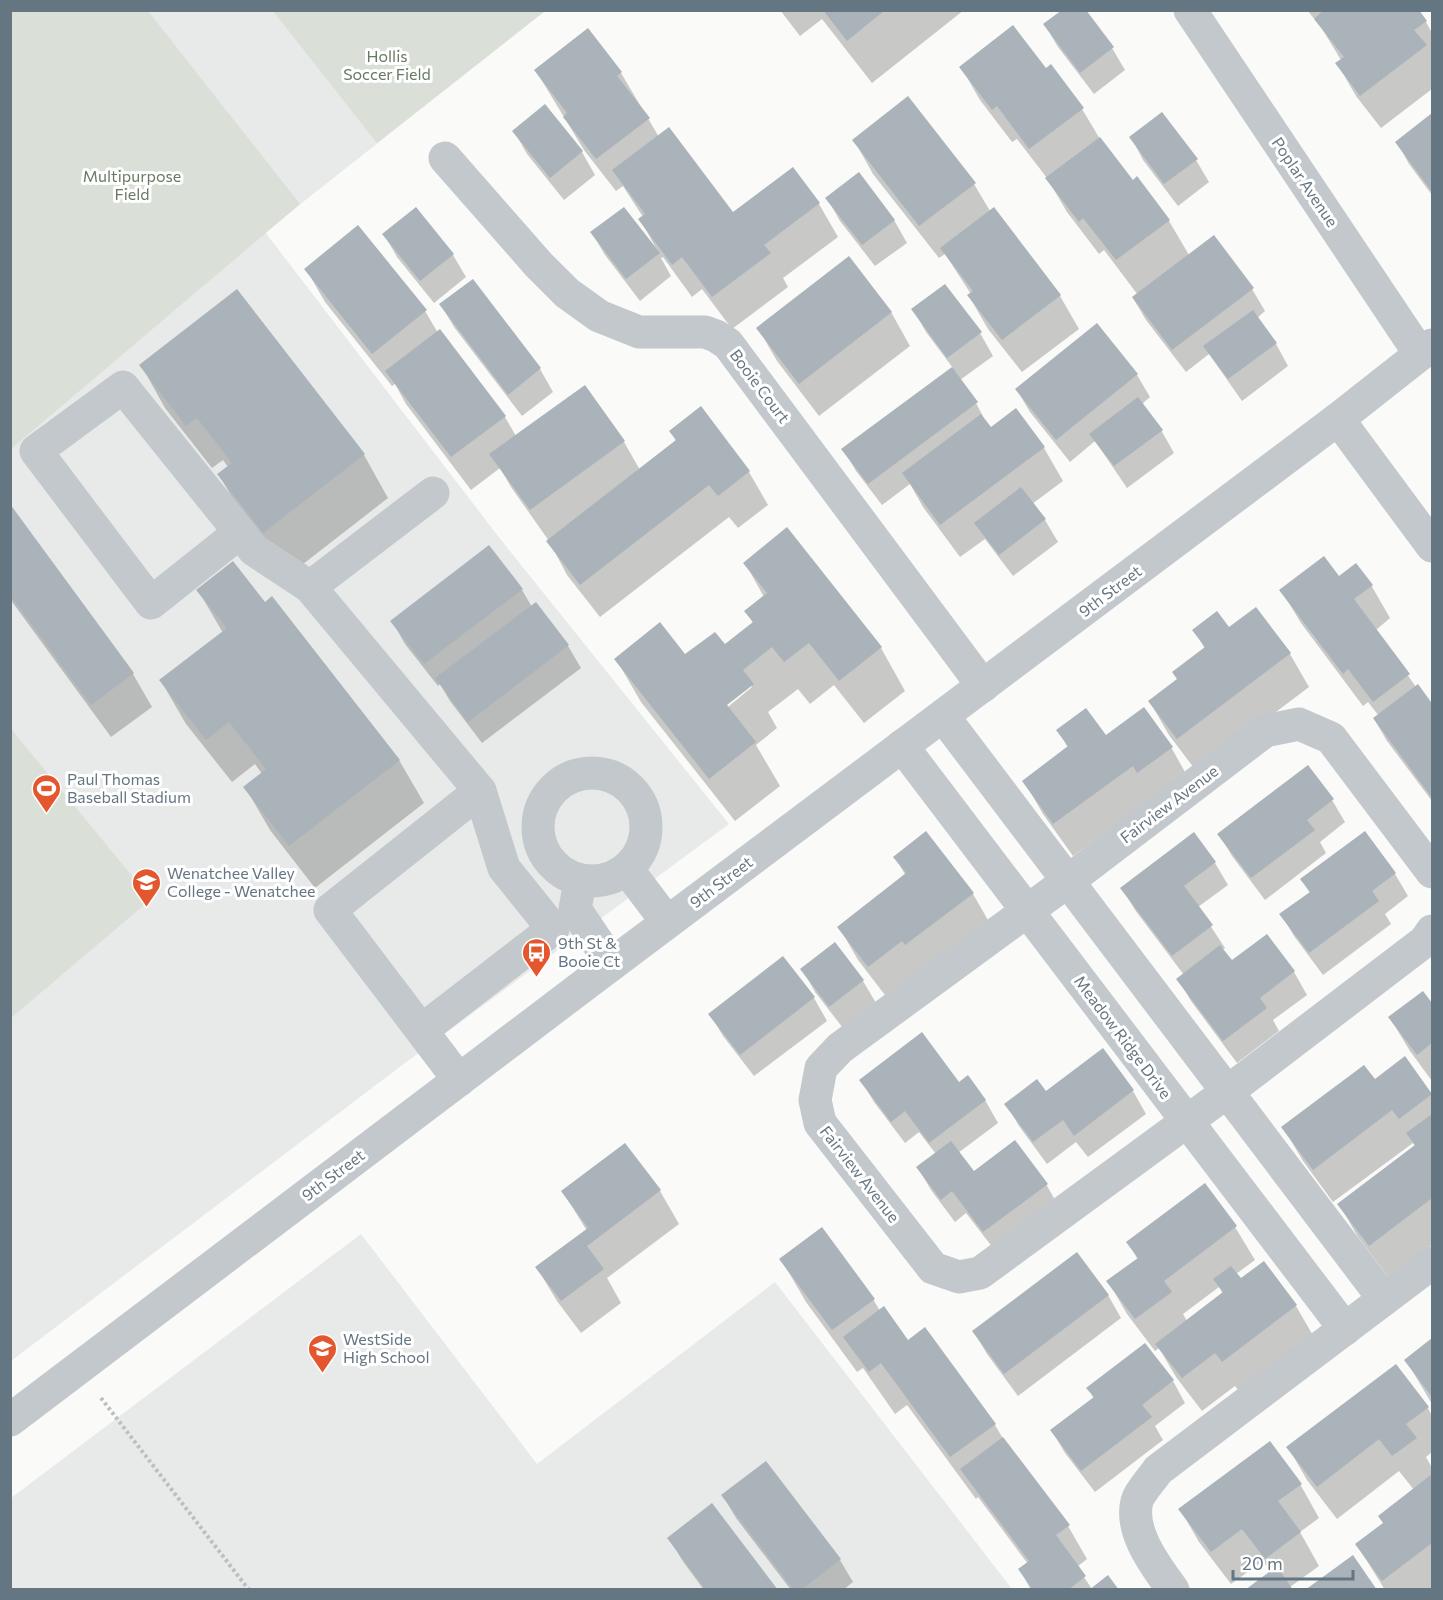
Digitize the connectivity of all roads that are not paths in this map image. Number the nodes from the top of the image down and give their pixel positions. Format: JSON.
{"nodes":[{"id":1,"x":1190,"y":10,"type":"edge"},
{"id":2,"x":445,"y":158,"type":"dead end"},
{"id":3,"x":1426,"y":350,"type":"edge"},
{"id":4,"x":1338,"y":419,"type":"junction"},
{"id":5,"x":433,"y":493,"type":"dead end"},
{"id":6,"x":239,"y":534,"type":"junction"},
{"id":7,"x":1432,"y":546,"type":"edge"},
{"id":8,"x":310,"y":587,"type":"junction"},
{"id":9,"x":983,"y":686,"type":"junction"},
{"id":10,"x":943,"y":716,"type":"junction"},
{"id":11,"x":902,"y":746,"type":"junction"},
{"id":12,"x":480,"y":791,"type":"junction"},
{"id":13,"x":627,"y":869,"type":"junction"},
{"id":14,"x":1432,"y":872,"type":"edge"},
{"id":15,"x":580,"y":881,"type":"junction"},
{"id":16,"x":1068,"y":881,"type":"junction"},
{"id":17,"x":1027,"y":910,"type":"junction"},
{"id":18,"x":667,"y":922,"type":"junction"},
{"id":19,"x":1432,"y":931,"type":"edge"},
{"id":20,"x":612,"y":964,"type":"junction"},
{"id":21,"x":422,"y":1030,"type":"junction"},
{"id":22,"x":459,"y":1080,"type":"junction"},
{"id":23,"x":1227,"y":1092,"type":"junction"},
{"id":24,"x":1187,"y":1121,"type":"junction"},
{"id":25,"x":1432,"y":1263,"type":"edge"},
{"id":26,"x":1384,"y":1299,"type":"junction"},
{"id":27,"x":1344,"y":1329,"type":"junction"},
{"id":28,"x":10,"y":1420,"type":"edge"},
{"id":29,"x":1173,"y":1590,"type":"edge"}],
"edges":[{"from":1,"to":3,"type":"street","name":"Poplar Avenue"},
{"from":2,"to":9,"type":"street","name":"Booie Court"},
{"from":3,"to":4,"type":"street","name":"9th Street"},
{"from":4,"to":7,"type":"street"},
{"from":4,"to":9,"type":"street","name":"9th Street"},
{"from":5,"to":8,"type":"street"},
{"from":6,"to":6,"type":"street"},
{"from":6,"to":8,"type":"street"},
{"from":8,"to":12,"type":"street"},
{"from":9,"to":10,"type":"street","name":"9th Street"},
{"from":10,"to":11,"type":"street","name":"9th Street"},
{"from":10,"to":16,"type":"street"},
{"from":11,"to":17,"type":"street","name":"Meadow Ridge Drive"},
{"from":11,"to":18,"type":"street","name":"9th Street"},
{"from":12,"to":21,"type":"street"},
{"from":12,"to":21,"type":"street"},
{"from":13,"to":15,"type":"street"},
{"from":13,"to":15,"type":"street"},
{"from":13,"to":18,"type":"street"},
{"from":14,"to":16,"type":"street","name":"Fairview Avenue"},
{"from":15,"to":20,"type":"street"},
{"from":16,"to":17,"type":"street","name":"Fairview Avenue"},
{"from":16,"to":23,"type":"street"},
{"from":17,"to":24,"type":"street","name":"Meadow Ridge Drive"},
{"from":17,"to":24,"type":"street","name":"Fairview Avenue"},
{"from":18,"to":20,"type":"street","name":"9th Street"},
{"from":19,"to":23,"type":"street","name":"Fairview Avenue"},
{"from":20,"to":22,"type":"street","name":"9th Street"},
{"from":21,"to":22,"type":"street"},
{"from":22,"to":28,"type":"street","name":"9th Street"},
{"from":23,"to":24,"type":"street","name":"Fairview Avenue"},
{"from":23,"to":26,"type":"street"},
{"from":24,"to":27,"type":"street","name":"Meadow Ridge Drive"},
{"from":25,"to":26,"type":"street"},
{"from":26,"to":27,"type":"street"},
{"from":27,"to":29,"type":"street"}]}
